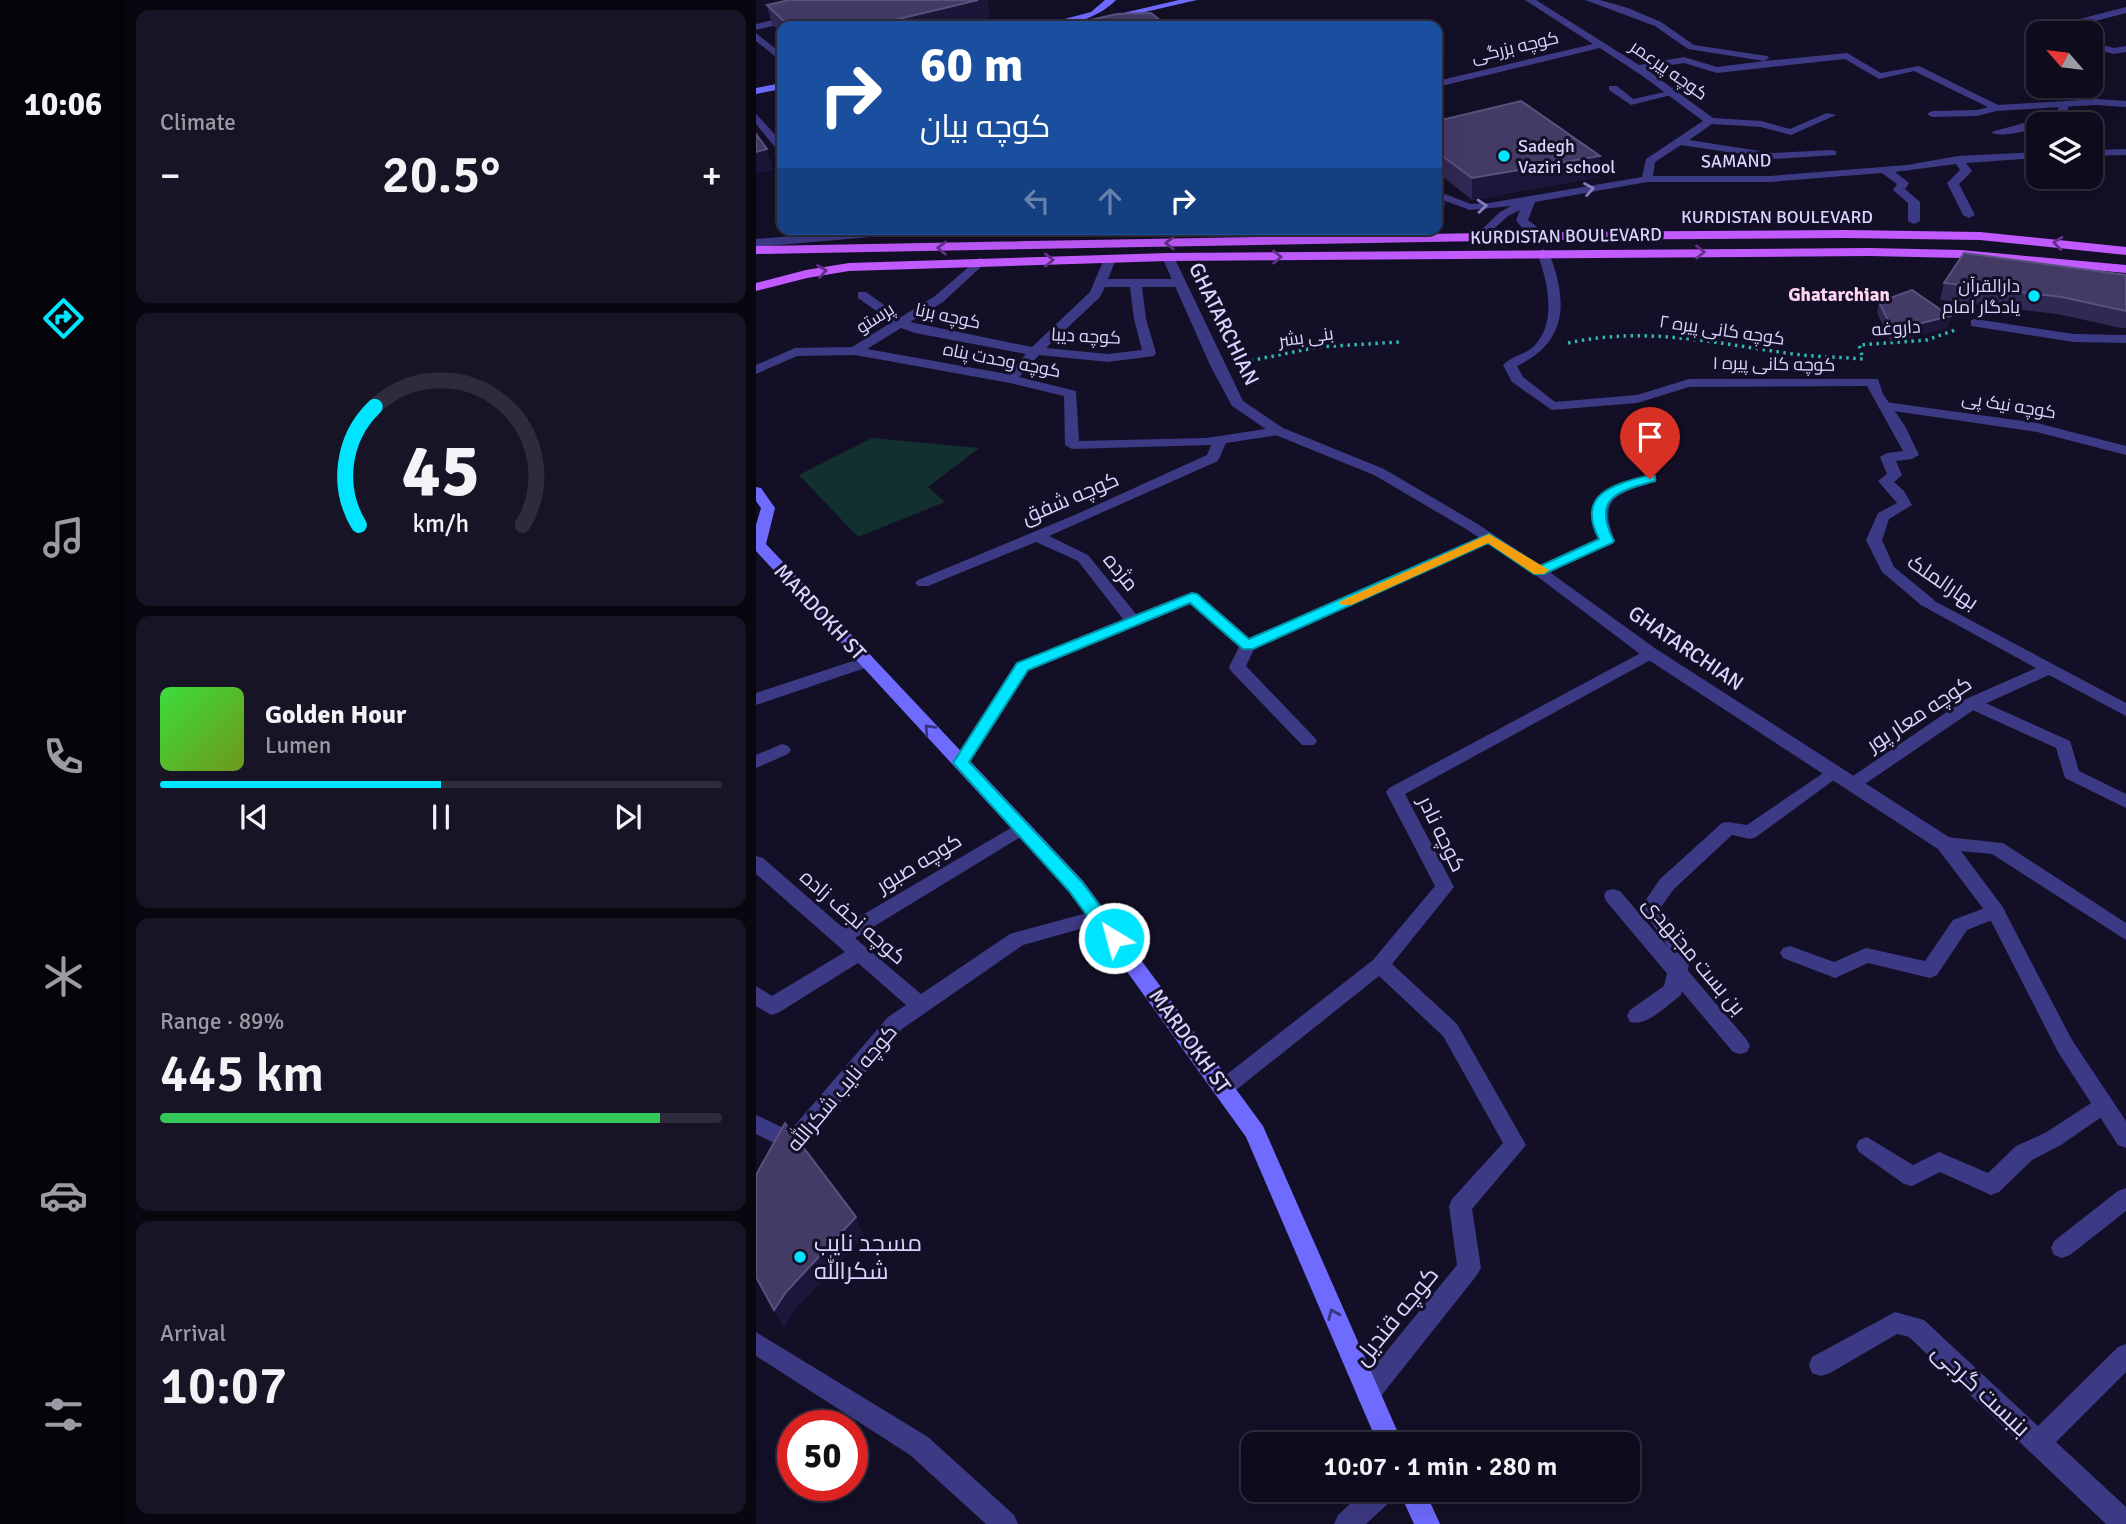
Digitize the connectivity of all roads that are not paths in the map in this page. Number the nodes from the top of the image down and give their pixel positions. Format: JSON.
{"nodes":[{"id":1,"x":1111,"y":0,"type":"edge"},
{"id":2,"x":1192,"y":0,"type":"edge"},
{"id":3,"x":1530,"y":0,"type":"edge"},
{"id":4,"x":1590,"y":0,"type":"edge"},
{"id":5,"x":1133,"y":9,"type":"junction"},
{"id":6,"x":2126,"y":10,"type":"edge"},
{"id":7,"x":808,"y":15,"type":"edge"},
{"id":8,"x":782,"y":21,"type":"edge"},
{"id":9,"x":1077,"y":21,"type":"edge"},
{"id":10,"x":1082,"y":21,"type":"edge"},
{"id":11,"x":1152,"y":21,"type":"edge"},
{"id":12,"x":2083,"y":21,"type":"edge"},
{"id":13,"x":777,"y":22,"type":"edge"},
{"id":14,"x":756,"y":27,"type":"edge"},
{"id":15,"x":756,"y":36,"type":"edge"},
{"id":16,"x":1602,"y":45,"type":"junction"},
{"id":17,"x":2104,"y":48,"type":"edge"},
{"id":18,"x":2126,"y":49,"type":"edge"},
{"id":19,"x":777,"y":55,"type":"edge"},
{"id":20,"x":1786,"y":61,"type":"junction"},
{"id":21,"x":1637,"y":68,"type":"junction"},
{"id":22,"x":777,"y":79,"type":"edge"},
{"id":23,"x":1442,"y":82,"type":"edge"},
{"id":24,"x":756,"y":83,"type":"edge"},
{"id":25,"x":777,"y":87,"type":"edge"},
{"id":26,"x":1613,"y":88,"type":"dead end"},
{"id":27,"x":756,"y":91,"type":"edge"},
{"id":28,"x":1674,"y":93,"type":"junction"},
{"id":29,"x":2085,"y":98,"type":"edge"},
{"id":30,"x":2095,"y":102,"type":"junction"},
{"id":31,"x":2064,"y":104,"type":"junction"},
{"id":32,"x":2126,"y":104,"type":"edge"},
{"id":33,"x":1996,"y":108,"type":"junction"},
{"id":34,"x":1932,"y":114,"type":"dead end"},
{"id":35,"x":1831,"y":115,"type":"dead end"},
{"id":36,"x":756,"y":117,"type":"edge"},
{"id":37,"x":1710,"y":121,"type":"junction"},
{"id":38,"x":1996,"y":132,"type":"dead end"},
{"id":39,"x":1680,"y":142,"type":"junction"},
{"id":40,"x":777,"y":143,"type":"edge"},
{"id":41,"x":2126,"y":152,"type":"edge"},
{"id":42,"x":1832,"y":153,"type":"dead end"},
{"id":43,"x":2103,"y":153,"type":"edge"},
{"id":44,"x":2026,"y":156,"type":"edge"},
{"id":45,"x":1958,"y":159,"type":"junction"},
{"id":46,"x":1884,"y":170,"type":"junction"},
{"id":47,"x":1647,"y":179,"type":"junction"},
{"id":48,"x":1442,"y":197,"type":"edge"},
{"id":49,"x":1530,"y":199,"type":"junction"},
{"id":50,"x":1969,"y":215,"type":"dead end"},
{"id":51,"x":1914,"y":221,"type":"dead end"},
{"id":52,"x":813,"y":235,"type":"edge"},
{"id":53,"x":1388,"y":235,"type":"edge"},
{"id":54,"x":1542,"y":236,"type":"junction"},
{"id":55,"x":1479,"y":238,"type":"junction"},
{"id":56,"x":1368,"y":240,"type":"junction"},
{"id":57,"x":756,"y":243,"type":"edge"},
{"id":58,"x":756,"y":250,"type":"edge"},
{"id":59,"x":2126,"y":251,"type":"edge"},
{"id":60,"x":1543,"y":253,"type":"junction"},
{"id":61,"x":1168,"y":257,"type":"junction"},
{"id":62,"x":1110,"y":259,"type":"junction"},
{"id":63,"x":979,"y":262,"type":"junction"},
{"id":64,"x":2126,"y":269,"type":"edge"},
{"id":65,"x":1101,"y":283,"type":"junction"},
{"id":66,"x":1178,"y":283,"type":"junction"},
{"id":67,"x":1136,"y":284,"type":"junction"},
{"id":68,"x":756,"y":287,"type":"edge"},
{"id":69,"x":862,"y":295,"type":"dead end"},
{"id":70,"x":898,"y":323,"type":"junction"},
{"id":71,"x":1975,"y":323,"type":"road end"},
{"id":72,"x":2126,"y":339,"type":"edge"},
{"id":73,"x":855,"y":351,"type":"junction"},
{"id":74,"x":1036,"y":351,"type":"junction"},
{"id":75,"x":756,"y":370,"type":"edge"},
{"id":76,"x":1010,"y":379,"type":"junction"},
{"id":77,"x":1873,"y":382,"type":"joint"},
{"id":78,"x":1885,"y":407,"type":"junction"},
{"id":79,"x":1278,"y":431,"type":"junction"},
{"id":80,"x":1220,"y":440,"type":"junction"},
{"id":81,"x":2126,"y":450,"type":"edge"},
{"id":82,"x":1650,"y":479,"type":"dead end"},
{"id":83,"x":756,"y":491,"type":"edge"},
{"id":84,"x":1036,"y":536,"type":"junction"},
{"id":85,"x":1489,"y":538,"type":"junction"},
{"id":86,"x":757,"y":544,"type":"edge"},
{"id":87,"x":1539,"y":571,"type":"junction"},
{"id":88,"x":923,"y":583,"type":"dead end"},
{"id":89,"x":1132,"y":620,"type":"junction"},
{"id":90,"x":1248,"y":646,"type":"junction"},
{"id":91,"x":1650,"y":653,"type":"junction"},
{"id":92,"x":865,"y":662,"type":"junction"},
{"id":93,"x":2049,"y":669,"type":"junction"},
{"id":94,"x":756,"y":699,"type":"edge"},
{"id":95,"x":1972,"y":703,"type":"junction"},
{"id":96,"x":2126,"y":710,"type":"edge"},
{"id":97,"x":1308,"y":741,"type":"dead end"},
{"id":98,"x":782,"y":750,"type":"dead end"},
{"id":99,"x":756,"y":762,"type":"edge"},
{"id":100,"x":961,"y":763,"type":"junction"},
{"id":101,"x":1832,"y":773,"type":"junction"},
{"id":102,"x":1853,"y":784,"type":"junction"},
{"id":103,"x":2126,"y":802,"type":"edge"},
{"id":104,"x":1021,"y":828,"type":"junction"},
{"id":105,"x":1945,"y":844,"type":"junction"},
{"id":106,"x":756,"y":863,"type":"edge"},
{"id":107,"x":1613,"y":896,"type":"dead end"},
{"id":108,"x":1996,"y":911,"type":"junction"},
{"id":109,"x":1098,"y":917,"type":"junction"},
{"id":110,"x":2126,"y":933,"type":"edge"},
{"id":111,"x":841,"y":937,"type":"junction"},
{"id":112,"x":859,"y":953,"type":"junction"},
{"id":113,"x":1790,"y":953,"type":"dead end"},
{"id":114,"x":1380,"y":965,"type":"junction"},
{"id":115,"x":1678,"y":971,"type":"junction"},
{"id":116,"x":756,"y":994,"type":"edge"},
{"id":117,"x":921,"y":1006,"type":"junction"},
{"id":118,"x":1637,"y":1016,"type":"dead end"},
{"id":119,"x":1740,"y":1046,"type":"dead end"},
{"id":120,"x":1224,"y":1088,"type":"junction"},
{"id":121,"x":2102,"y":1105,"type":"junction"},
{"id":122,"x":756,"y":1124,"type":"edge"},
{"id":123,"x":2126,"y":1139,"type":"edge"},
{"id":124,"x":793,"y":1143,"type":"junction"},
{"id":125,"x":1867,"y":1146,"type":"dead end"},
{"id":126,"x":775,"y":1175,"type":"edge"},
{"id":127,"x":2126,"y":1198,"type":"edge"},
{"id":128,"x":2062,"y":1248,"type":"dead end"},
{"id":129,"x":756,"y":1343,"type":"edge"},
{"id":130,"x":2126,"y":1355,"type":"edge"},
{"id":131,"x":1821,"y":1365,"type":"dead end"},
{"id":132,"x":1367,"y":1393,"type":"junction"},
{"id":133,"x":1385,"y":1432,"type":"edge"},
{"id":134,"x":2038,"y":1443,"type":"junction"},
{"id":135,"x":1371,"y":1502,"type":"edge"},
{"id":136,"x":1417,"y":1502,"type":"edge"},
{"id":137,"x":1005,"y":1524,"type":"edge"},
{"id":138,"x":1347,"y":1524,"type":"edge"},
{"id":139,"x":1427,"y":1524,"type":"edge"},
{"id":140,"x":2125,"y":1524,"type":"edge"}],
"edges":[{"from":1,"to":9,"type":"main road"},
{"from":2,"to":5,"type":"main road"},
{"from":3,"to":16,"type":"street","name":"کوچه پیرعمر"},
{"from":4,"to":20,"type":"street"},
{"from":5,"to":10,"type":"main road"},
{"from":5,"to":11,"type":"street"},
{"from":6,"to":12,"type":"street"},
{"from":7,"to":8,"type":"street"},
{"from":13,"to":14,"type":"street"},
{"from":15,"to":19,"type":"street"},
{"from":16,"to":21,"type":"street","name":"کوچه پیرعمر"},
{"from":16,"to":23,"type":"street","name":"کوچه بزرگی"},
{"from":17,"to":18,"type":"street"},
{"from":20,"to":21,"type":"street"},
{"from":20,"to":33,"type":"street"},
{"from":21,"to":28,"type":"street","name":"کوچه پیرعمر"},
{"from":22,"to":24,"type":"main road"},
{"from":25,"to":27,"type":"main road"},
{"from":26,"to":28,"type":"street"},
{"from":28,"to":37,"type":"street","name":"کوچه پیرعمر"},
{"from":29,"to":30,"type":"street"},
{"from":30,"to":31,"type":"street"},
{"from":30,"to":32,"type":"street"},
{"from":31,"to":33,"type":"street"},
{"from":31,"to":38,"type":"street"},
{"from":33,"to":34,"type":"street"},
{"from":35,"to":37,"type":"street"},
{"from":36,"to":40,"type":"street"},
{"from":37,"to":39,"type":"street","name":"کوچه پیرعمر"},
{"from":39,"to":42,"type":"street"},
{"from":39,"to":47,"type":"street","name":"کوچه پیرعمر"},
{"from":41,"to":43,"type":"street"},
{"from":44,"to":45,"type":"street","name":"SAMAND"},
{"from":45,"to":46,"type":"street","name":"SAMAND"},
{"from":45,"to":50,"type":"street"},
{"from":46,"to":47,"type":"street","name":"SAMAND"},
{"from":46,"to":51,"type":"street"},
{"from":49,"to":47,"type":"street","name":"SAMAND","one_way":true},
{"from":48,"to":49,"type":"street","name":"SAMAND","one_way":true},
{"from":49,"to":54,"type":"street"},
{"from":49,"to":55,"type":"street"},
{"from":52,"to":57,"type":"street"},
{"from":53,"to":56,"type":"street"},
{"from":54,"to":55,"type":"main road","name":"KURDISTAN BOULEVARD"},
{"from":59,"to":54,"type":"main road","name":"KURDISTAN BOULEVARD","one_way":true},
{"from":55,"to":56,"type":"main road","name":"KURDISTAN BOULEVARD"},
{"from":56,"to":58,"type":"main road","name":"KURDISTAN BOULEVARD","one_way":true},
{"from":61,"to":60,"type":"main road","name":"KURDISTAN BOULEVARD","one_way":true},
{"from":60,"to":64,"type":"main road","name":"KURDISTAN BOULEVARD","one_way":true},
{"from":60,"to":77,"type":"street","name":"کوچه کانی پیره ۱"},
{"from":61,"to":62,"type":"main road","name":"KURDISTAN BOULEVARD"},
{"from":61,"to":66,"type":"street","name":"GHATARCHIAN"},
{"from":63,"to":62,"type":"main road","name":"KURDISTAN BOULEVARD","one_way":true},
{"from":62,"to":65,"type":"street"},
{"from":68,"to":63,"type":"main road","name":"KURDISTAN BOULEVARD","one_way":true},
{"from":63,"to":70,"type":"street","name":"پرستو"},
{"from":65,"to":67,"type":"street"},
{"from":65,"to":74,"type":"street"},
{"from":66,"to":67,"type":"street"},
{"from":66,"to":79,"type":"street","name":"GHATARCHIAN"},
{"from":67,"to":74,"type":"street","name":"کوچه دیبا"},
{"from":69,"to":70,"type":"street","name":"کوچه برنا"},
{"from":70,"to":73,"type":"street","name":"پرستو"},
{"from":70,"to":74,"type":"street","name":"کوچه برنا"},
{"from":71,"to":72,"type":"street"},
{"from":73,"to":75,"type":"street","name":"کوچه وحدت پناه"},
{"from":73,"to":76,"type":"street","name":"کوچه وحدت پناه"},
{"from":74,"to":76,"type":"street"},
{"from":76,"to":80,"type":"street","name":"کوچه وحدت پناه"},
{"from":77,"to":78,"type":"street","name":"بهارالملک"},
{"from":78,"to":81,"type":"street","name":"کوچه نیک پی"},
{"from":78,"to":93,"type":"street","name":"بهارالملک"},
{"from":79,"to":80,"type":"street","name":"کوچه وحدت پناه"},
{"from":79,"to":85,"type":"street","name":"GHATARCHIAN"},
{"from":80,"to":84,"type":"street","name":"کوچه شفق"},
{"from":82,"to":87,"type":"street"},
{"from":83,"to":86,"type":"main road"},
{"from":84,"to":88,"type":"street","name":"کوچه شفق"},
{"from":84,"to":89,"type":"street","name":"مژده"},
{"from":85,"to":87,"type":"street","name":"GHATARCHIAN"},
{"from":85,"to":90,"type":"street"},
{"from":86,"to":92,"type":"main road","name":"MARDOKH ST"},
{"from":87,"to":91,"type":"street","name":"GHATARCHIAN"},
{"from":89,"to":90,"type":"street"},
{"from":89,"to":100,"type":"street"},
{"from":90,"to":97,"type":"street"},
{"from":91,"to":101,"type":"street","name":"GHATARCHIAN"},
{"from":91,"to":114,"type":"street","name":"کوچه نادر"},
{"from":92,"to":94,"type":"street"},
{"from":100,"to":92,"type":"main road","name":"MARDOKH ST","one_way":true},
{"from":93,"to":95,"type":"street","name":"کوچه معار پور"},
{"from":93,"to":96,"type":"street","name":"بهارالملک"},
{"from":95,"to":102,"type":"street","name":"کوچه معار پور"},
{"from":95,"to":103,"type":"street"},
{"from":98,"to":99,"type":"street"},
{"from":100,"to":104,"type":"main road","name":"MARDOKH ST"},
{"from":101,"to":102,"type":"street","name":"GHATARCHIAN"},
{"from":101,"to":115,"type":"street"},
{"from":102,"to":105,"type":"street","name":"GHATARCHIAN"},
{"from":104,"to":109,"type":"main road","name":"MARDOKH ST"},
{"from":104,"to":111,"type":"street","name":"کوچه صبور"},
{"from":105,"to":108,"type":"street","name":"GHATARCHIAN"},
{"from":105,"to":110,"type":"street"},
{"from":106,"to":111,"type":"street","name":"کوچه نجف زاده"},
{"from":107,"to":115,"type":"street","name":"بن بست مجتهدی"},
{"from":108,"to":113,"type":"street"},
{"from":108,"to":121,"type":"street","name":"GHATARCHIAN"},
{"from":109,"to":117,"type":"street","name":"کوچه نایب شکرالله"},
{"from":109,"to":120,"type":"main road","name":"MARDOKH ST"},
{"from":111,"to":112,"type":"street","name":"کوچه نجف زاده"},
{"from":112,"to":116,"type":"street"},
{"from":112,"to":117,"type":"street","name":"کوچه نجف زاده"},
{"from":114,"to":120,"type":"street","name":"کوچه نادر"},
{"from":114,"to":132,"type":"street","name":"کوچه قندیل"},
{"from":115,"to":118,"type":"street"},
{"from":115,"to":119,"type":"street","name":"بن بست مجتهدی"},
{"from":117,"to":124,"type":"street","name":"کوچه نایب شکرالله"},
{"from":132,"to":120,"type":"main road","name":"MARDOKH ST","one_way":true},
{"from":121,"to":123,"type":"street","name":"GHATARCHIAN"},
{"from":121,"to":125,"type":"street"},
{"from":122,"to":124,"type":"street"},
{"from":124,"to":126,"type":"street","name":"کوچه نایب شکرالله"},
{"from":127,"to":128,"type":"street"},
{"from":129,"to":137,"type":"street"},
{"from":130,"to":134,"type":"street"},
{"from":131,"to":134,"type":"street","name":"بنبست گرجی"},
{"from":132,"to":133,"type":"main road","name":"MARDOKH ST"},
{"from":134,"to":140,"type":"street","name":"بنبست گرجی"},
{"from":135,"to":138,"type":"street"},
{"from":136,"to":139,"type":"main road"}]}
